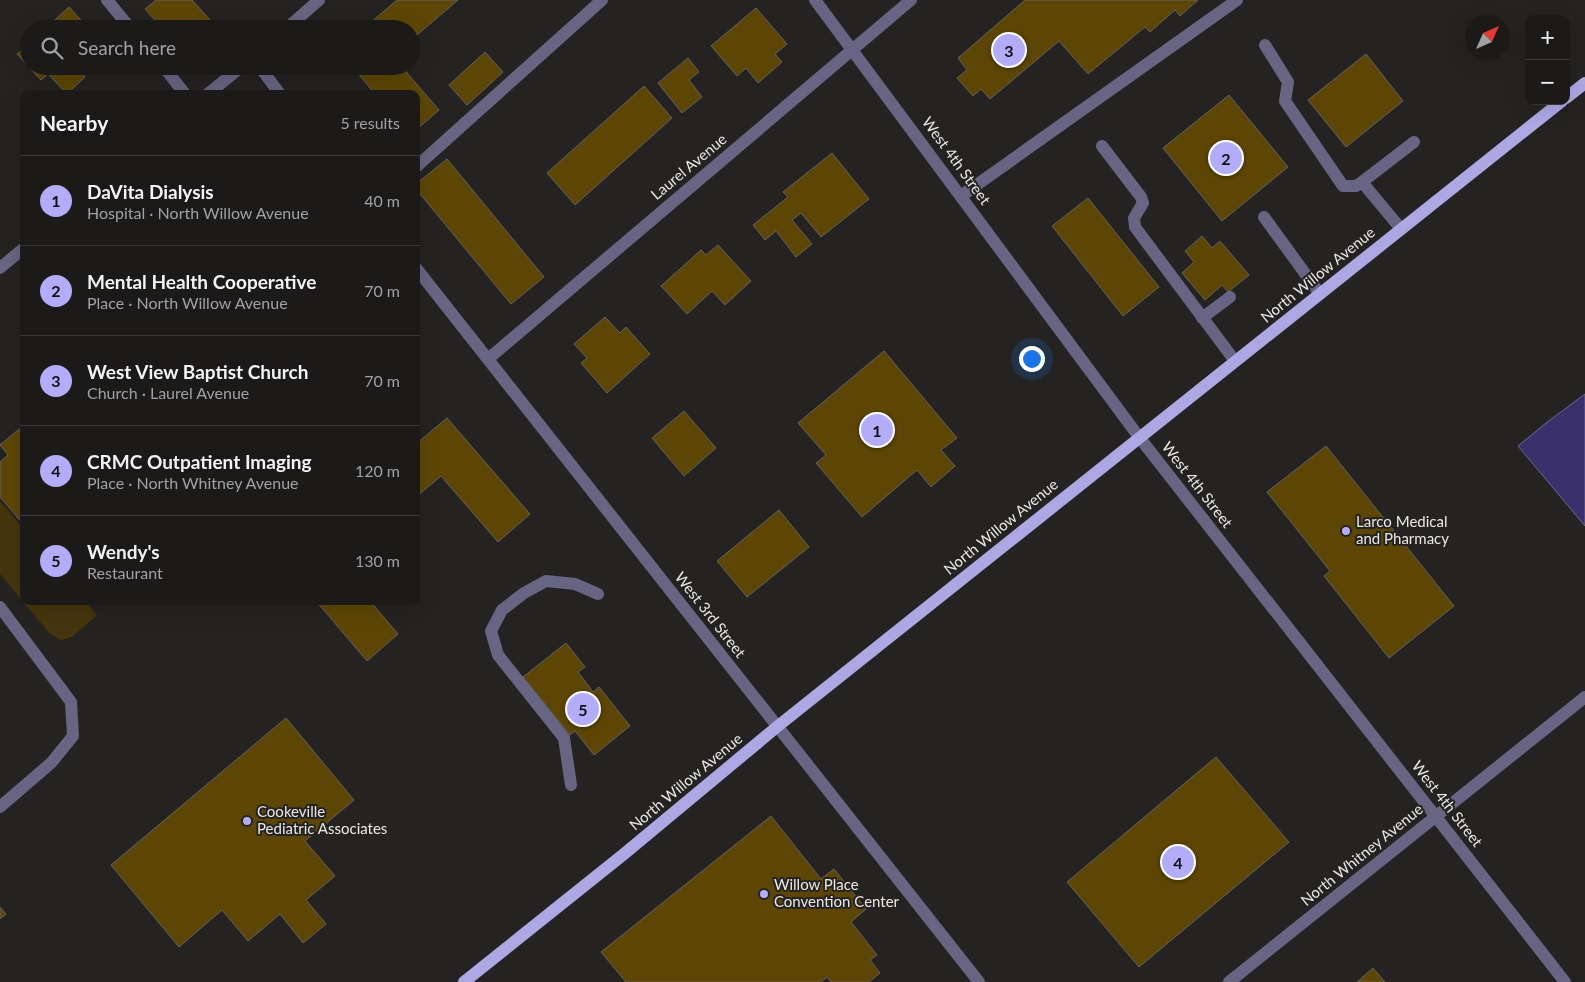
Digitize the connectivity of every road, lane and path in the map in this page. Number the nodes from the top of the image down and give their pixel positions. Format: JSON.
{"nodes":[{"id":1,"x":107,"y":0,"type":"edge"},
{"id":2,"x":319,"y":0,"type":"edge"},
{"id":3,"x":602,"y":0,"type":"edge"},
{"id":4,"x":815,"y":0,"type":"edge"},
{"id":5,"x":911,"y":0,"type":"edge"},
{"id":6,"x":1237,"y":0,"type":"edge"},
{"id":7,"x":124,"y":20,"type":"edge"},
{"id":8,"x":296,"y":20,"type":"edge"},
{"id":9,"x":1265,"y":45,"type":"dead end"},
{"id":10,"x":853,"y":49,"type":"junction"},
{"id":11,"x":170,"y":75,"type":"edge"},
{"id":12,"x":231,"y":75,"type":"edge"},
{"id":13,"x":266,"y":75,"type":"edge"},
{"id":14,"x":1585,"y":83,"type":"edge"},
{"id":15,"x":183,"y":90,"type":"edge"},
{"id":16,"x":213,"y":90,"type":"edge"},
{"id":17,"x":277,"y":90,"type":"edge"},
{"id":18,"x":1570,"y":95,"type":"edge"},
{"id":19,"x":1557,"y":105,"type":"edge"},
{"id":20,"x":1414,"y":142,"type":"dead end"},
{"id":21,"x":1102,"y":146,"type":"dead end"},
{"id":22,"x":420,"y":163,"type":"edge"},
{"id":23,"x":1362,"y":182,"type":"junction"},
{"id":24,"x":961,"y":196,"type":"junction"},
{"id":25,"x":1264,"y":217,"type":"dead end"},
{"id":26,"x":1401,"y":229,"type":"junction"},
{"id":27,"x":20,"y":251,"type":"edge"},
{"id":28,"x":0,"y":268,"type":"edge"},
{"id":29,"x":420,"y":273,"type":"edge"},
{"id":30,"x":1320,"y":294,"type":"junction"},
{"id":31,"x":1230,"y":297,"type":"dead end"},
{"id":32,"x":1202,"y":318,"type":"junction"},
{"id":33,"x":488,"y":358,"type":"junction"},
{"id":34,"x":1235,"y":361,"type":"junction"},
{"id":35,"x":1139,"y":437,"type":"junction"},
{"id":36,"x":598,"y":594,"type":"dead end"},
{"id":37,"x":0,"y":607,"type":"edge"},
{"id":38,"x":1585,"y":697,"type":"edge"},
{"id":39,"x":778,"y":726,"type":"junction"},
{"id":40,"x":571,"y":785,"type":"dead end"},
{"id":41,"x":0,"y":807,"type":"edge"},
{"id":42,"x":1437,"y":817,"type":"junction"},
{"id":43,"x":464,"y":982,"type":"edge"},
{"id":44,"x":979,"y":982,"type":"edge"},
{"id":45,"x":1230,"y":982,"type":"edge"},
{"id":46,"x":1565,"y":982,"type":"edge"}],
"edges":[{"from":1,"to":7,"type":"street"},
{"from":2,"to":8,"type":"street"},
{"from":3,"to":22,"type":"street"},
{"from":4,"to":10,"type":"street","name":"West 4th Street"},
{"from":5,"to":10,"type":"street","name":"Laurel Avenue"},
{"from":6,"to":24,"type":"street"},
{"from":9,"to":23,"type":"street"},
{"from":10,"to":24,"type":"street","name":"West 4th Street"},
{"from":10,"to":33,"type":"street","name":"Laurel Avenue"},
{"from":11,"to":15,"type":"street"},
{"from":12,"to":16,"type":"street"},
{"from":13,"to":17,"type":"street"},
{"from":14,"to":18,"type":"main road"},
{"from":19,"to":26,"type":"main road","name":"North Willow Avenue"},
{"from":20,"to":23,"type":"street"},
{"from":21,"to":32,"type":"street"},
{"from":23,"to":26,"type":"street"},
{"from":24,"to":35,"type":"street","name":"West 4th Street"},
{"from":25,"to":30,"type":"street"},
{"from":26,"to":30,"type":"main road","name":"North Willow Avenue"},
{"from":27,"to":28,"type":"street"},
{"from":29,"to":33,"type":"street","name":"West 3rd Street"},
{"from":30,"to":34,"type":"main road","name":"North Willow Avenue"},
{"from":31,"to":32,"type":"street"},
{"from":32,"to":34,"type":"street"},
{"from":33,"to":39,"type":"street","name":"West 3rd Street"},
{"from":34,"to":35,"type":"main road","name":"North Willow Avenue"},
{"from":35,"to":39,"type":"main road","name":"North Willow Avenue"},
{"from":35,"to":42,"type":"street","name":"West 4th Street"},
{"from":36,"to":40,"type":"street"},
{"from":37,"to":41,"type":"street"},
{"from":38,"to":42,"type":"street","name":"North Whitney Avenue"},
{"from":39,"to":43,"type":"main road","name":"North Willow Avenue"},
{"from":39,"to":44,"type":"street","name":"West 3rd Street"},
{"from":42,"to":45,"type":"street","name":"North Whitney Avenue"},
{"from":42,"to":46,"type":"street","name":"West 4th Street"}]}
